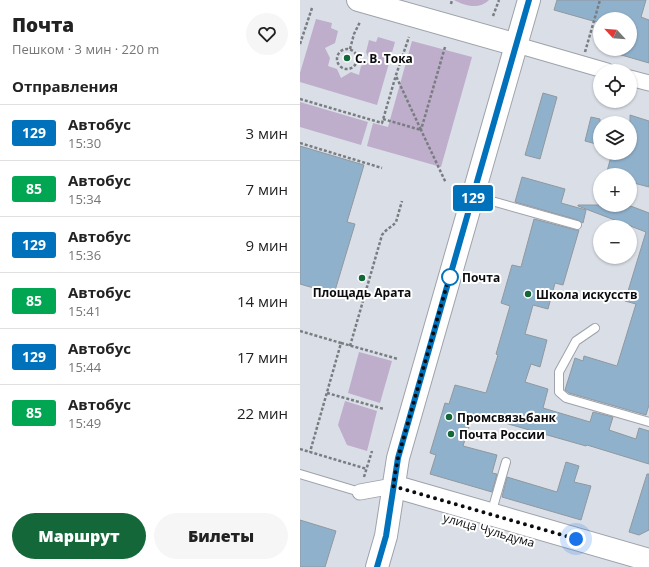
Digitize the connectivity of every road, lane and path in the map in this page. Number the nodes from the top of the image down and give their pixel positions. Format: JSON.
{"nodes":[{"id":1,"x":358,"y":0,"type":"edge"},
{"id":2,"x":452,"y":0,"type":"edge"},
{"id":3,"x":499,"y":0,"type":"edge"},
{"id":4,"x":529,"y":0,"type":"edge"},
{"id":5,"x":600,"y":0,"type":"edge"},
{"id":6,"x":451,"y":4,"type":"dead end"},
{"id":7,"x":312,"y":8,"type":"dead end"},
{"id":8,"x":493,"y":16,"type":"dead end"},
{"id":9,"x":360,"y":22,"type":"dead end"},
{"id":10,"x":409,"y":37,"type":"dead end"},
{"id":11,"x":300,"y":44,"type":"edge"},
{"id":12,"x":517,"y":45,"type":"junction"},
{"id":13,"x":445,"y":48,"type":"dead end"},
{"id":14,"x":350,"y":49,"type":"junction"},
{"id":15,"x":582,"y":64,"type":"junction"},
{"id":16,"x":593,"y":67,"type":"edge"},
{"id":17,"x":396,"y":75,"type":"junction"},
{"id":18,"x":637,"y":80,"type":"edge"},
{"id":19,"x":649,"y":83,"type":"edge"},
{"id":20,"x":300,"y":99,"type":"edge"},
{"id":21,"x":383,"y":119,"type":"junction"},
{"id":22,"x":421,"y":130,"type":"junction"},
{"id":23,"x":300,"y":143,"type":"edge"},
{"id":24,"x":382,"y":168,"type":"dead end"},
{"id":25,"x":446,"y":183,"type":"dead end"},
{"id":26,"x":473,"y":196,"type":"junction"},
{"id":27,"x":402,"y":201,"type":"dead end"},
{"id":28,"x":577,"y":225,"type":"dead end"},
{"id":29,"x":595,"y":328,"type":"dead end"},
{"id":30,"x":300,"y":331,"type":"edge"},
{"id":31,"x":341,"y":343,"type":"junction"},
{"id":32,"x":350,"y":346,"type":"junction"},
{"id":33,"x":398,"y":359,"type":"dead end"},
{"id":34,"x":326,"y":393,"type":"junction"},
{"id":35,"x":384,"y":409,"type":"dead end"},
{"id":36,"x":649,"y":422,"type":"edge"},
{"id":37,"x":300,"y":449,"type":"edge"},
{"id":38,"x":372,"y":451,"type":"dead end"},
{"id":39,"x":310,"y":452,"type":"junction"},
{"id":40,"x":506,"y":462,"type":"dead end"},
{"id":41,"x":367,"y":469,"type":"junction"},
{"id":42,"x":300,"y":474,"type":"edge"},
{"id":43,"x":361,"y":487,"type":"junction"},
{"id":44,"x":393,"y":494,"type":"junction"},
{"id":45,"x":491,"y":514,"type":"junction"},
{"id":46,"x":649,"y":560,"type":"edge"},
{"id":47,"x":377,"y":567,"type":"edge"},
{"id":48,"x":618,"y":567,"type":"edge"}],
"edges":[{"from":1,"to":12,"type":"main road"},
{"from":2,"to":6,"type":"path"},
{"from":3,"to":8,"type":"path"},
{"from":4,"to":12,"type":"main road"},
{"from":5,"to":15,"type":"path"},
{"from":7,"to":11,"type":"path"},
{"from":9,"to":14,"type":"path"},
{"from":10,"to":17,"type":"path"},
{"from":12,"to":15,"type":"street"},
{"from":12,"to":26,"type":"main road"},
{"from":13,"to":22,"type":"path"},
{"from":14,"to":14,"type":"path"},
{"from":15,"to":16,"type":"street"},
{"from":17,"to":21,"type":"path"},
{"from":17,"to":22,"type":"path"},
{"from":18,"to":19,"type":"street"},
{"from":20,"to":21,"type":"path"},
{"from":21,"to":22,"type":"path"},
{"from":22,"to":25,"type":"path"},
{"from":23,"to":24,"type":"path"},
{"from":26,"to":28,"type":"lane"},
{"from":26,"to":44,"type":"main road"},
{"from":27,"to":32,"type":"path"},
{"from":29,"to":36,"type":"lane"},
{"from":30,"to":31,"type":"path"},
{"from":31,"to":32,"type":"path"},
{"from":31,"to":34,"type":"path"},
{"from":32,"to":33,"type":"path"},
{"from":34,"to":35,"type":"path"},
{"from":34,"to":39,"type":"path"},
{"from":37,"to":39,"type":"path"},
{"from":38,"to":41,"type":"path"},
{"from":39,"to":41,"type":"path"},
{"from":40,"to":45,"type":"lane"},
{"from":41,"to":43,"type":"path"},
{"from":42,"to":43,"type":"lane","name":"улица Чульдума"},
{"from":43,"to":44,"type":"street","name":"улица Чульдума"},
{"from":44,"to":45,"type":"main road","name":"улица Чульдума"},
{"from":44,"to":47,"type":"main road"},
{"from":44,"to":48,"type":"main road","name":"улица Чульдума"},
{"from":45,"to":46,"type":"main road","name":"улица Чульдума"}]}
